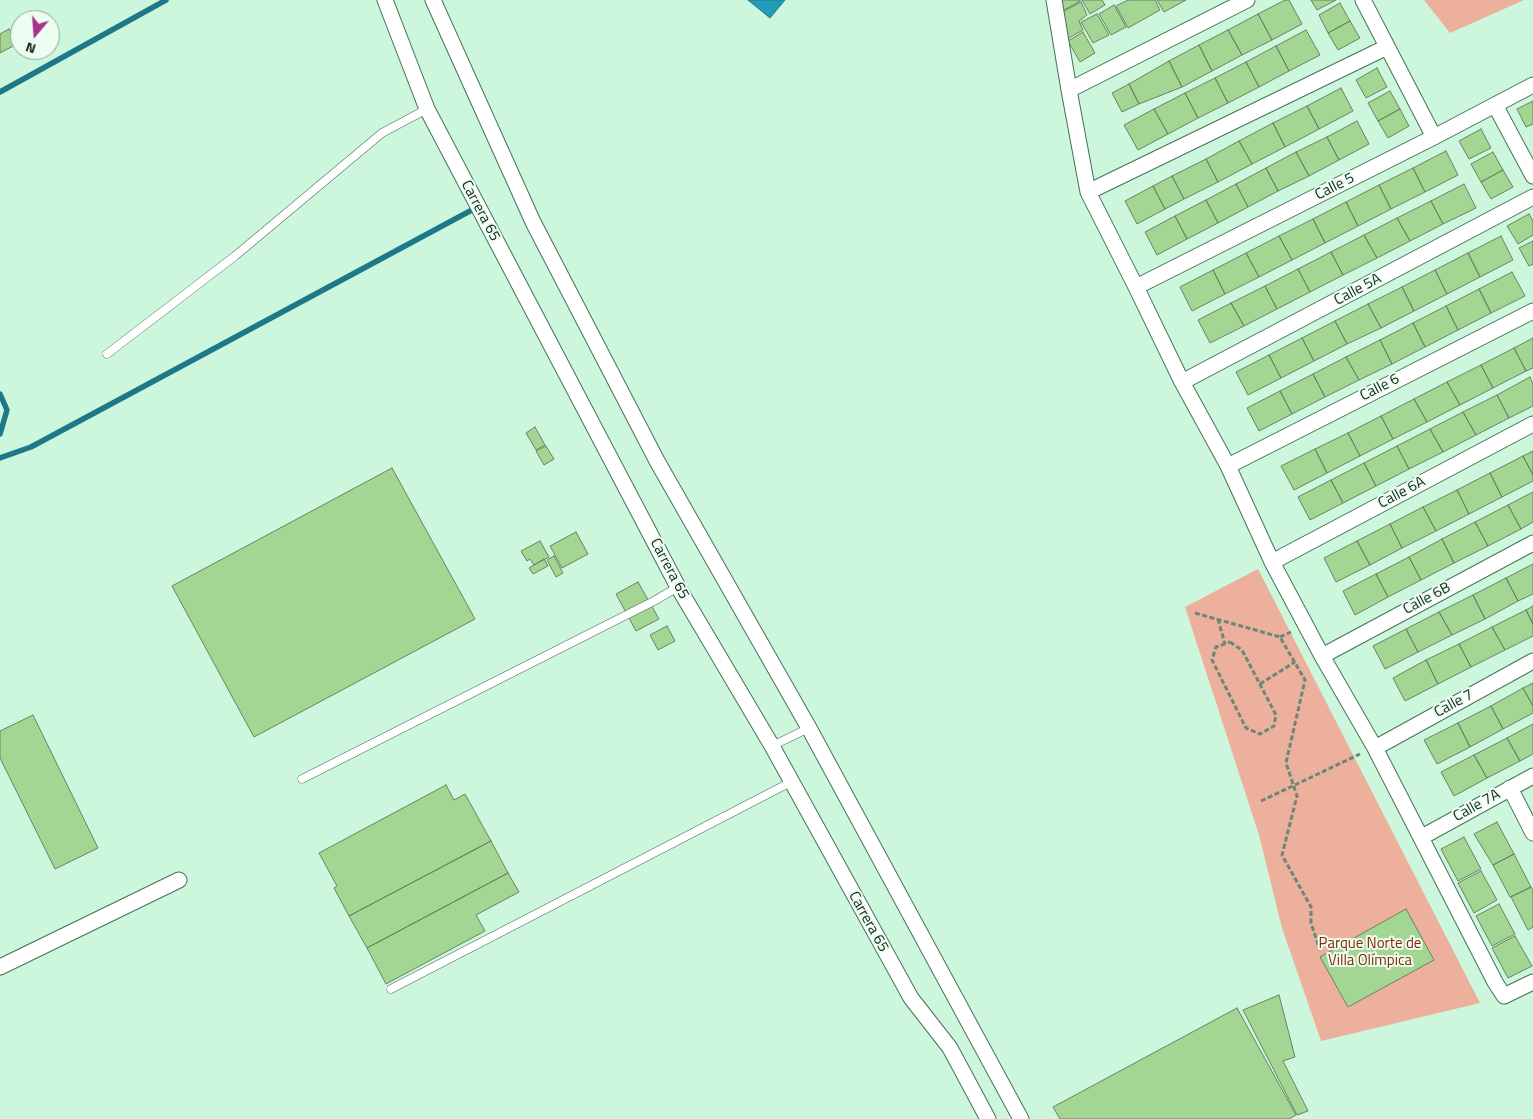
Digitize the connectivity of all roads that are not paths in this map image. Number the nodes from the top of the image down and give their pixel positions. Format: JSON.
{"nodes":[{"id":1,"x":385,"y":0,"type":"edge"},
{"id":2,"x":433,"y":0,"type":"edge"},
{"id":3,"x":1054,"y":0,"type":"edge"},
{"id":4,"x":1247,"y":0,"type":"edge"},
{"id":5,"x":1363,"y":0,"type":"edge"},
{"id":6,"x":1387,"y":46,"type":"junction"},
{"id":7,"x":1533,"y":85,"type":"edge"},
{"id":8,"x":1069,"y":90,"type":"junction"},
{"id":9,"x":1496,"y":105,"type":"junction"},
{"id":10,"x":427,"y":109,"type":"junction"},
{"id":11,"x":1434,"y":137,"type":"junction"},
{"id":12,"x":1533,"y":176,"type":"edge"},
{"id":13,"x":1088,"y":192,"type":"junction"},
{"id":14,"x":1533,"y":197,"type":"edge"},
{"id":15,"x":1136,"y":287,"type":"junction"},
{"id":16,"x":1533,"y":311,"type":"edge"},
{"id":17,"x":107,"y":354,"type":"dead end"},
{"id":18,"x":1182,"y":382,"type":"junction"},
{"id":19,"x":1533,"y":424,"type":"edge"},
{"id":20,"x":1228,"y":466,"type":"junction"},
{"id":21,"x":1533,"y":543,"type":"edge"},
{"id":22,"x":1272,"y":562,"type":"junction"},
{"id":23,"x":678,"y":587,"type":"junction"},
{"id":24,"x":1322,"y":656,"type":"junction"},
{"id":25,"x":1533,"y":661,"type":"edge"},
{"id":26,"x":809,"y":728,"type":"junction"},
{"id":27,"x":772,"y":746,"type":"junction"},
{"id":28,"x":1375,"y":748,"type":"junction"},
{"id":29,"x":1533,"y":776,"type":"edge"},
{"id":30,"x":302,"y":779,"type":"dead end"},
{"id":31,"x":791,"y":782,"type":"junction"},
{"id":32,"x":1510,"y":788,"type":"junction"},
{"id":33,"x":1533,"y":833,"type":"edge"},
{"id":34,"x":1422,"y":837,"type":"junction"},
{"id":35,"x":179,"y":880,"type":"dead end"},
{"id":36,"x":0,"y":967,"type":"edge"},
{"id":37,"x":1533,"y":982,"type":"edge"},
{"id":38,"x":391,"y":989,"type":"dead end"},
{"id":39,"x":988,"y":1119,"type":"edge"},
{"id":40,"x":1021,"y":1119,"type":"edge"}],
"edges":[{"from":1,"to":10,"type":"street","name":"Carrera 65"},
{"from":2,"to":26,"type":"street"},
{"from":3,"to":8,"type":"street"},
{"from":4,"to":8,"type":"street"},
{"from":5,"to":6,"type":"street"},
{"from":6,"to":11,"type":"street"},
{"from":6,"to":13,"type":"street"},
{"from":7,"to":9,"type":"street","name":"Calle 5"},
{"from":8,"to":13,"type":"street"},
{"from":9,"to":11,"type":"street","name":"Calle 5"},
{"from":9,"to":12,"type":"street"},
{"from":10,"to":17,"type":"lane"},
{"from":10,"to":23,"type":"street","name":"Carrera 65"},
{"from":11,"to":15,"type":"street","name":"Calle 5"},
{"from":13,"to":15,"type":"street"},
{"from":14,"to":18,"type":"street","name":"Calle 5A"},
{"from":15,"to":18,"type":"street"},
{"from":16,"to":20,"type":"street","name":"Calle 6"},
{"from":18,"to":20,"type":"street"},
{"from":19,"to":22,"type":"street","name":"Calle 6A"},
{"from":20,"to":22,"type":"street"},
{"from":21,"to":24,"type":"street","name":"Calle 6B"},
{"from":22,"to":24,"type":"street"},
{"from":23,"to":27,"type":"street","name":"Carrera 65"},
{"from":23,"to":30,"type":"lane"},
{"from":24,"to":28,"type":"street"},
{"from":25,"to":28,"type":"street","name":"Calle 7"},
{"from":26,"to":27,"type":"lane"},
{"from":26,"to":40,"type":"street"},
{"from":27,"to":31,"type":"street","name":"Carrera 65"},
{"from":28,"to":34,"type":"street"},
{"from":29,"to":32,"type":"street","name":"Calle 7A"},
{"from":31,"to":38,"type":"lane"},
{"from":31,"to":39,"type":"street","name":"Carrera 65"},
{"from":32,"to":33,"type":"street"},
{"from":32,"to":34,"type":"street","name":"Calle 7A"},
{"from":34,"to":37,"type":"street"},
{"from":35,"to":36,"type":"street"}]}
